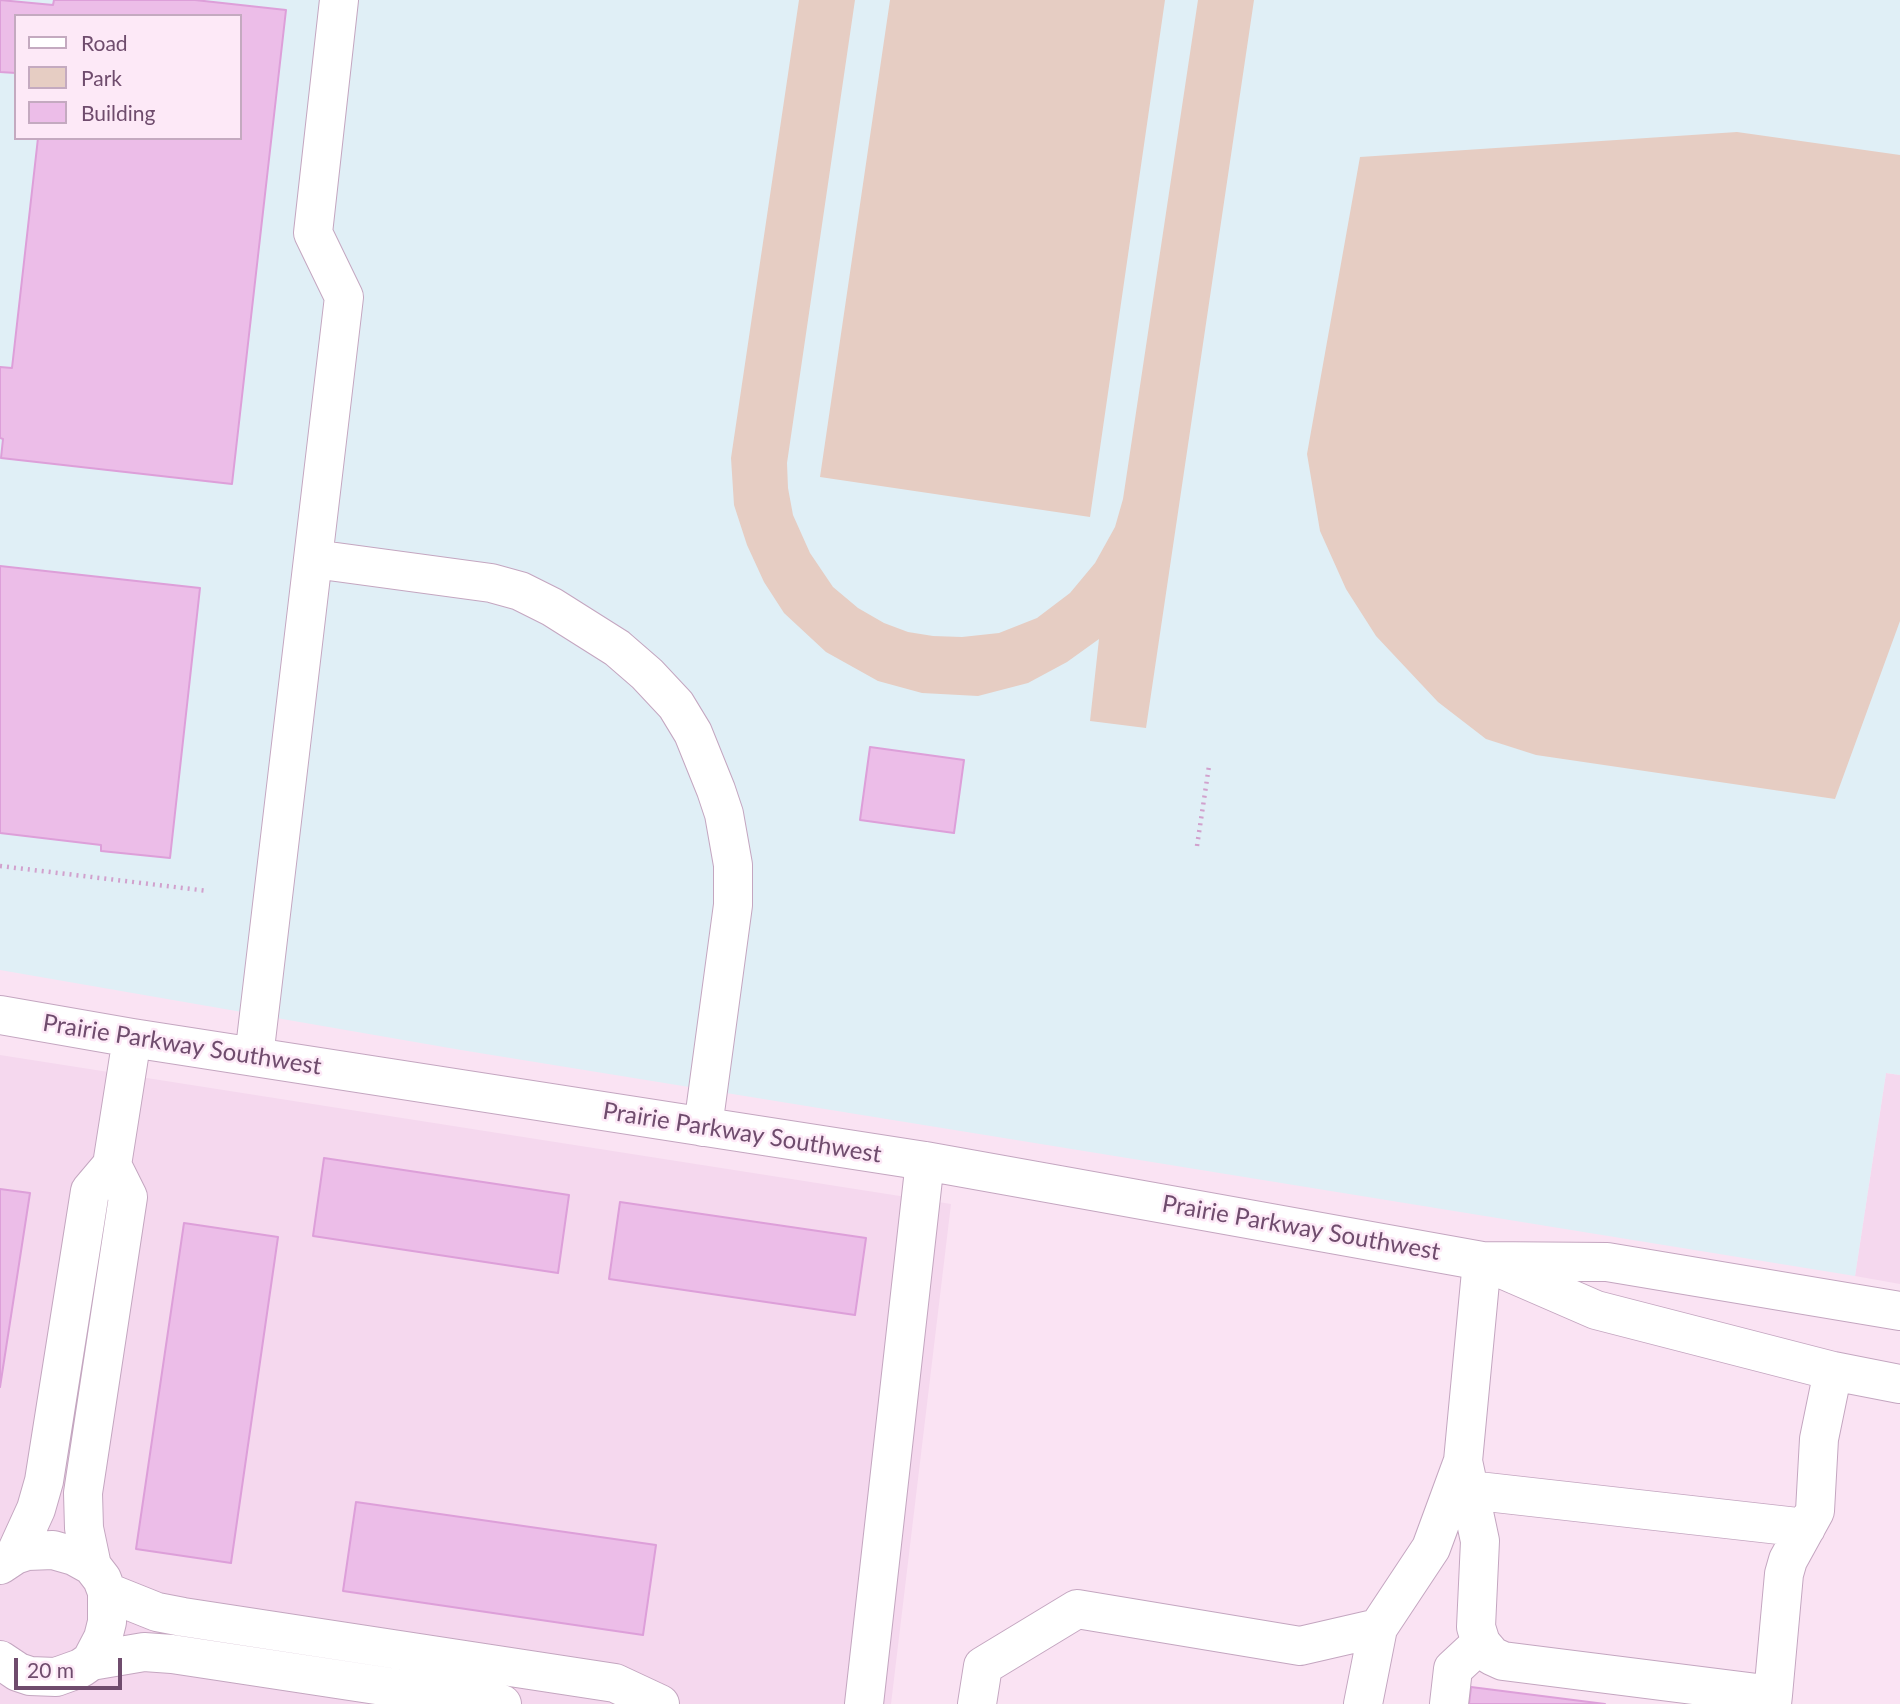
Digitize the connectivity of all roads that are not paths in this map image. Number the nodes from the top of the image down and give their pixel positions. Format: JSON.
{"nodes":[{"id":1,"x":339,"y":0,"type":"edge"},
{"id":2,"x":314,"y":559,"type":"junction"},
{"id":3,"x":0,"y":1015,"type":"edge"},
{"id":4,"x":132,"y":1038,"type":"junction"},
{"id":5,"x":254,"y":1057,"type":"junction"},
{"id":6,"x":703,"y":1127,"type":"junction"},
{"id":7,"x":925,"y":1161,"type":"junction"},
{"id":8,"x":113,"y":1165,"type":"junction"},
{"id":9,"x":1482,"y":1261,"type":"junction"},
{"id":10,"x":1900,"y":1311,"type":"edge"},
{"id":11,"x":1833,"y":1371,"type":"junction"},
{"id":12,"x":1900,"y":1384,"type":"edge"},
{"id":13,"x":1466,"y":1475,"type":"junction"},
{"id":14,"x":1806,"y":1528,"type":"junction"},
{"id":15,"x":7,"y":1560,"type":"edge"},
{"id":16,"x":99,"y":1579,"type":"junction"},
{"id":17,"x":1378,"y":1628,"type":"junction"},
{"id":18,"x":1481,"y":1643,"type":"junction"},
{"id":19,"x":0,"y":1660,"type":"edge"},
{"id":20,"x":91,"y":1661,"type":"junction"},
{"id":21,"x":1773,"y":1699,"type":"edge"},
{"id":22,"x":502,"y":1704,"type":"edge"},
{"id":23,"x":660,"y":1704,"type":"edge"},
{"id":24,"x":864,"y":1704,"type":"edge"},
{"id":25,"x":977,"y":1704,"type":"edge"},
{"id":26,"x":1363,"y":1704,"type":"edge"},
{"id":27,"x":1449,"y":1704,"type":"edge"}],
"edges":[{"from":1,"to":2,"type":"street"},
{"from":2,"to":5,"type":"street"},
{"from":2,"to":6,"type":"street"},
{"from":3,"to":4,"type":"street","name":"Prairie Parkway Southwest"},
{"from":4,"to":5,"type":"street","name":"Prairie Parkway Southwest"},
{"from":4,"to":8,"type":"street"},
{"from":5,"to":6,"type":"street","name":"Prairie Parkway Southwest"},
{"from":6,"to":7,"type":"street","name":"Prairie Parkway Southwest"},
{"from":7,"to":9,"type":"street","name":"Prairie Parkway Southwest"},
{"from":7,"to":24,"type":"street"},
{"from":8,"to":15,"type":"street"},
{"from":8,"to":16,"type":"street"},
{"from":9,"to":10,"type":"street","name":"Prairie Parkway Southwest"},
{"from":9,"to":11,"type":"street","name":"Prairie Parkway Southwest"},
{"from":9,"to":13,"type":"street"},
{"from":11,"to":12,"type":"street","name":"Prairie Parkway Southwest"},
{"from":11,"to":14,"type":"street"},
{"from":13,"to":14,"type":"street"},
{"from":13,"to":17,"type":"street"},
{"from":13,"to":18,"type":"street"},
{"from":14,"to":21,"type":"street"},
{"from":15,"to":16,"type":"street"},
{"from":16,"to":20,"type":"street"},
{"from":16,"to":23,"type":"street"},
{"from":17,"to":25,"type":"street"},
{"from":17,"to":26,"type":"street"},
{"from":18,"to":21,"type":"street"},
{"from":18,"to":27,"type":"street"},
{"from":19,"to":20,"type":"street"},
{"from":20,"to":22,"type":"street"}]}
